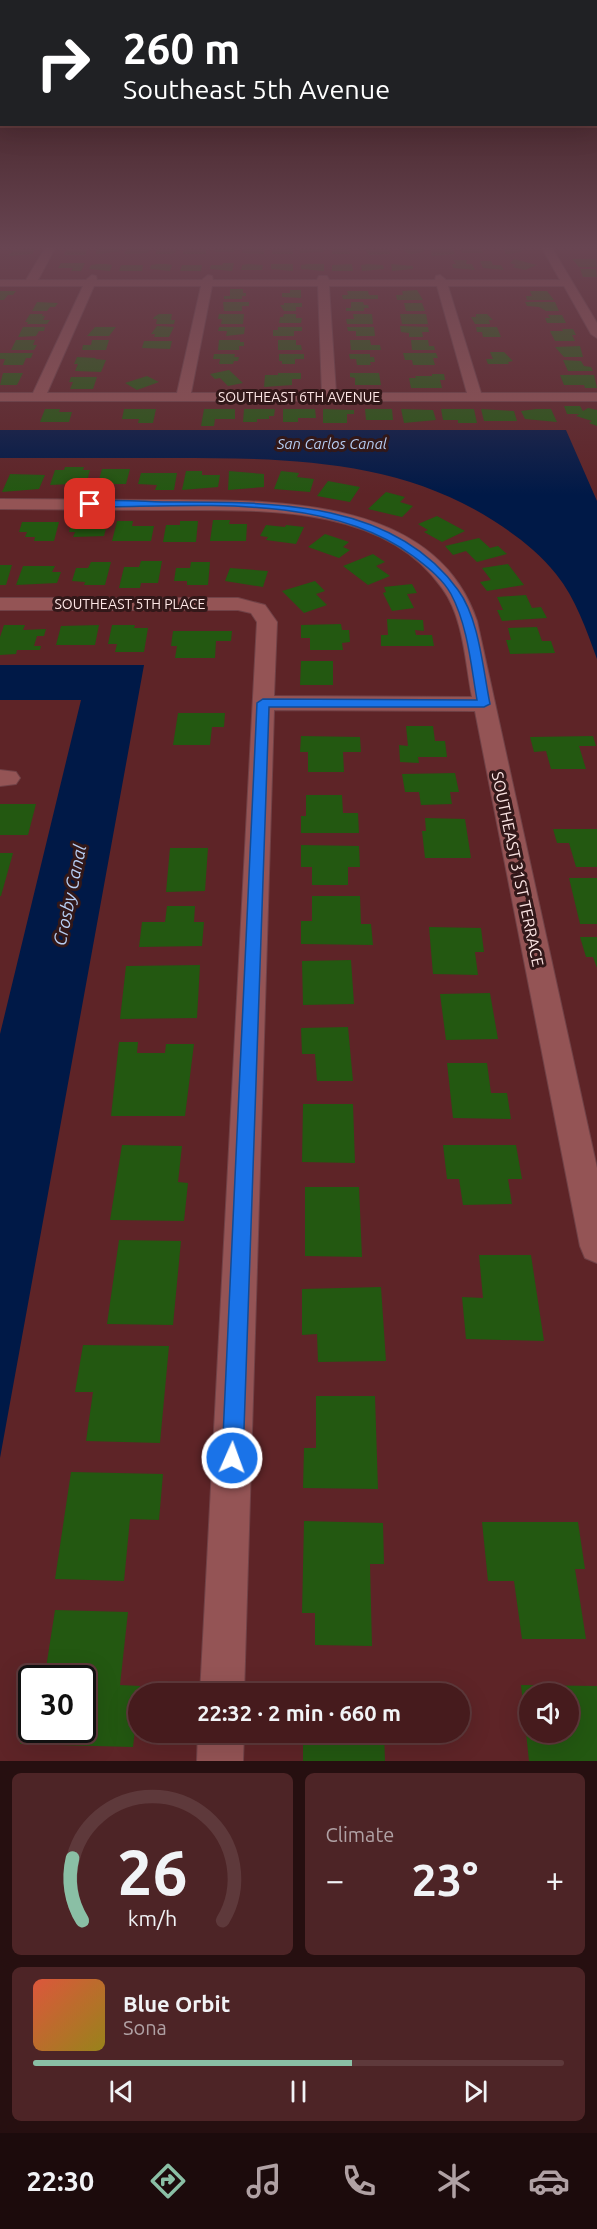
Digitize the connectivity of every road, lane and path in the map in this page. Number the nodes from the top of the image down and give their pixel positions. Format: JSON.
{"nodes":[{"id":1,"x":68,"y":330,"type":"edge"},
{"id":2,"x":197,"y":330,"type":"edge"},
{"id":3,"x":326,"y":330,"type":"edge"},
{"id":4,"x":455,"y":330,"type":"edge"},
{"id":5,"x":0,"y":397,"type":"edge"},
{"id":6,"x":38,"y":397,"type":"junction"},
{"id":7,"x":183,"y":397,"type":"junction"},
{"id":8,"x":329,"y":397,"type":"junction"},
{"id":9,"x":475,"y":397,"type":"junction"},
{"id":10,"x":597,"y":397,"type":"edge"},
{"id":11,"x":0,"y":504,"type":"edge"},
{"id":12,"x":0,"y":604,"type":"edge"},
{"id":13,"x":263,"y":703,"type":"junction"},
{"id":14,"x":484,"y":704,"type":"junction"},
{"id":15,"x":597,"y":1246,"type":"edge"},
{"id":16,"x":222,"y":1683,"type":"edge"},
{"id":17,"x":221,"y":1743,"type":"edge"},
{"id":18,"x":220,"y":1761,"type":"edge"}],
"edges":[{"from":1,"to":6,"type":"street"},
{"from":2,"to":7,"type":"street"},
{"from":3,"to":8,"type":"street"},
{"from":4,"to":9,"type":"street"},
{"from":5,"to":6,"type":"street","name":"SOUTHEAST 6TH AVENUE"},
{"from":6,"to":7,"type":"street","name":"SOUTHEAST 6TH AVENUE"},
{"from":7,"to":8,"type":"street","name":"SOUTHEAST 6TH AVENUE"},
{"from":8,"to":9,"type":"street","name":"SOUTHEAST 6TH AVENUE"},
{"from":9,"to":10,"type":"street","name":"SOUTHEAST 6TH AVENUE"},
{"from":11,"to":14,"type":"street","name":"SOUTHEAST 31ST TERRACE"},
{"from":12,"to":13,"type":"street","name":"SOUTHEAST 5TH PLACE"},
{"from":13,"to":14,"type":"street"},
{"from":13,"to":16,"type":"street"},
{"from":14,"to":15,"type":"street","name":"SOUTHEAST 31ST TERRACE"},
{"from":17,"to":18,"type":"street"}]}
